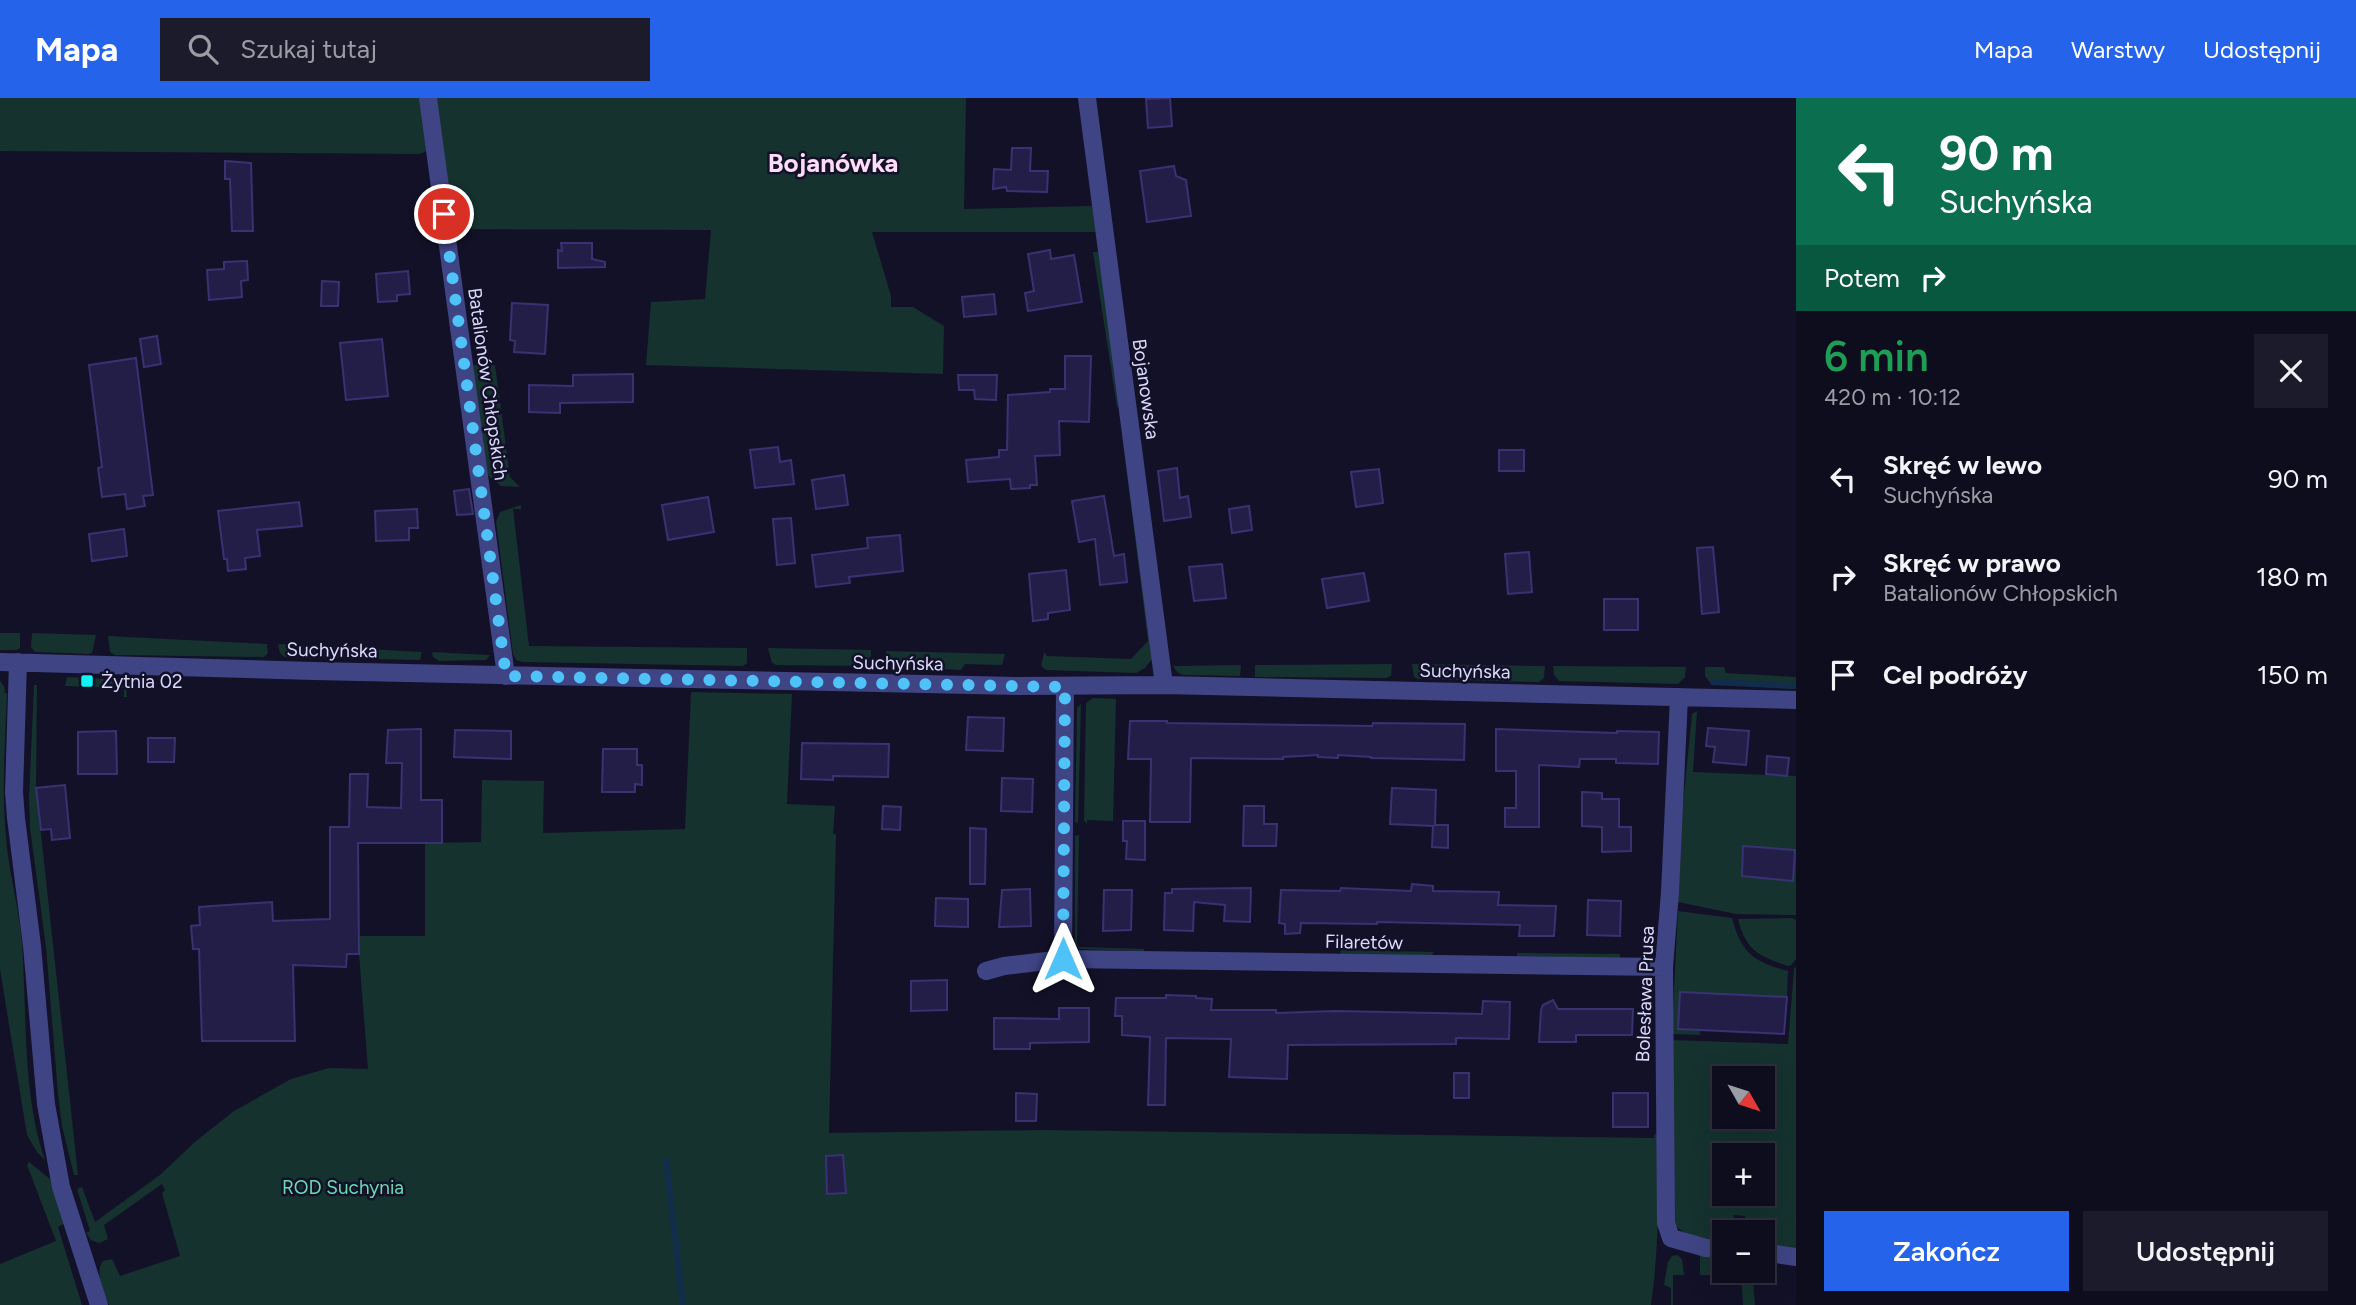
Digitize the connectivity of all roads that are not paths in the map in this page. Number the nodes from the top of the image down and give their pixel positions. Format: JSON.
{"nodes":[{"id":1,"x":428,"y":98,"type":"edge"},
{"id":2,"x":1087,"y":98,"type":"edge"},
{"id":3,"x":9,"y":662,"type":"edge"},
{"id":4,"x":506,"y":676,"type":"junction"},
{"id":5,"x":1164,"y":685,"type":"junction"},
{"id":6,"x":1065,"y":687,"type":"junction"},
{"id":7,"x":1679,"y":697,"type":"junction"},
{"id":8,"x":1796,"y":700,"type":"edge"},
{"id":9,"x":1063,"y":959,"type":"junction"},
{"id":10,"x":1664,"y":967,"type":"junction"},
{"id":11,"x":986,"y":971,"type":"dead end"},
{"id":12,"x":1712,"y":1248,"type":"edge"},
{"id":13,"x":1775,"y":1254,"type":"edge"},
{"id":14,"x":1796,"y":1257,"type":"edge"},
{"id":15,"x":99,"y":1305,"type":"edge"}],
"edges":[{"from":1,"to":4,"type":"street","name":"Batalionów Chłopskich"},
{"from":2,"to":5,"type":"street","name":"Bojanowska"},
{"from":3,"to":4,"type":"street","name":"Suchyńska"},
{"from":3,"to":15,"type":"street"},
{"from":4,"to":6,"type":"street","name":"Suchyńska"},
{"from":5,"to":6,"type":"street","name":"Suchyńska"},
{"from":5,"to":7,"type":"street","name":"Suchyńska"},
{"from":6,"to":9,"type":"street"},
{"from":7,"to":8,"type":"street","name":"Suchyńska"},
{"from":7,"to":10,"type":"street","name":"Bolesława Prusa"},
{"from":9,"to":10,"type":"street","name":"Filaretów"},
{"from":9,"to":11,"type":"street","name":"Filaretów"},
{"from":10,"to":12,"type":"street","name":"Bolesława Prusa"},
{"from":13,"to":14,"type":"street"}]}
